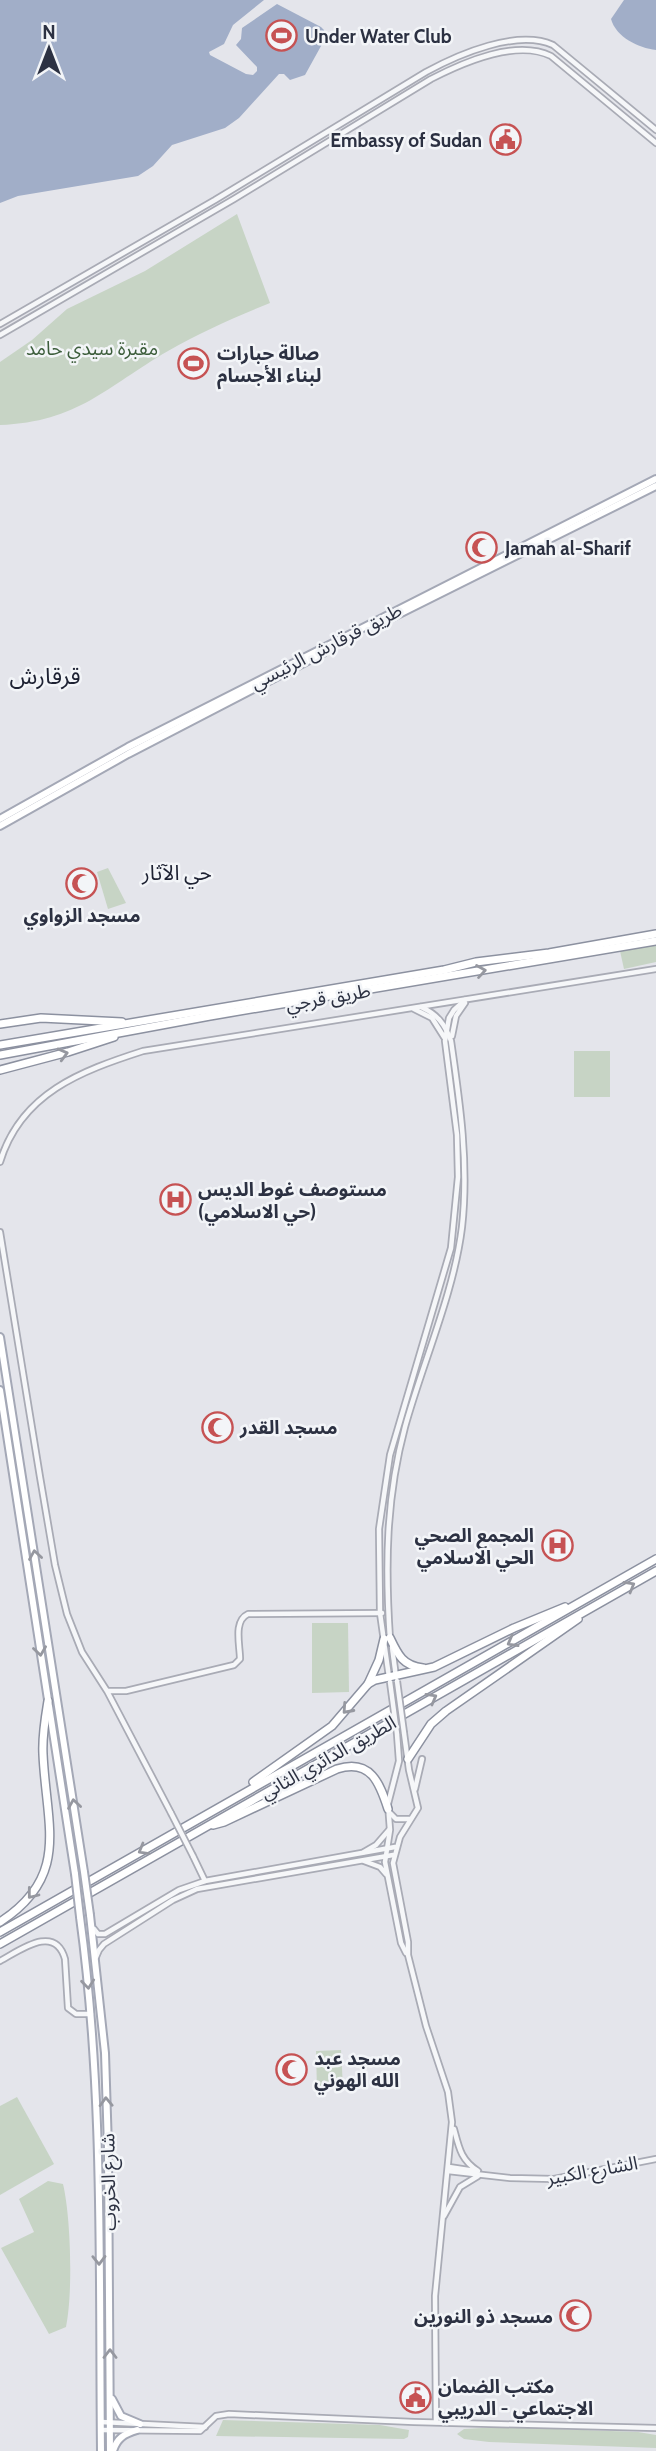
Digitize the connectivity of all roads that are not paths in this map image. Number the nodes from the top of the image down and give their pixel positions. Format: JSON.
{"nodes":[{"id":1,"x":656,"y":131,"type":"edge"},
{"id":2,"x":656,"y":143,"type":"edge"},
{"id":3,"x":0,"y":324,"type":"edge"},
{"id":4,"x":0,"y":335,"type":"edge"},
{"id":5,"x":656,"y":480,"type":"edge"},
{"id":6,"x":656,"y":486,"type":"edge"},
{"id":7,"x":4,"y":818,"type":"edge"},
{"id":8,"x":0,"y":826,"type":"edge"},
{"id":9,"x":0,"y":832,"type":"edge"},
{"id":10,"x":656,"y":934,"type":"edge"},
{"id":11,"x":656,"y":942,"type":"edge"},
{"id":12,"x":656,"y":969,"type":"edge"},
{"id":13,"x":468,"y":1000,"type":"junction"},
{"id":14,"x":420,"y":1007,"type":"junction"},
{"id":15,"x":413,"y":1008,"type":"junction"},
{"id":16,"x":126,"y":1023,"type":"junction"},
{"id":17,"x":0,"y":1024,"type":"edge"},
{"id":18,"x":447,"y":1027,"type":"junction"},
{"id":19,"x":124,"y":1032,"type":"junction"},
{"id":20,"x":448,"y":1041,"type":"junction"},
{"id":21,"x":0,"y":1045,"type":"edge"},
{"id":22,"x":0,"y":1055,"type":"edge"},
{"id":23,"x":0,"y":1070,"type":"edge"},
{"id":24,"x":0,"y":1162,"type":"edge"},
{"id":25,"x":0,"y":1232,"type":"edge"},
{"id":26,"x":0,"y":1337,"type":"edge"},
{"id":27,"x":0,"y":1390,"type":"edge"},
{"id":28,"x":656,"y":1559,"type":"edge"},
{"id":29,"x":656,"y":1571,"type":"edge"},
{"id":30,"x":41,"y":1592,"type":"junction"},
{"id":31,"x":31,"y":1594,"type":"junction"},
{"id":32,"x":582,"y":1601,"type":"junction"},
{"id":33,"x":591,"y":1609,"type":"junction"},
{"id":34,"x":389,"y":1612,"type":"junction"},
{"id":35,"x":380,"y":1613,"type":"junction"},
{"id":36,"x":387,"y":1638,"type":"junction"},
{"id":37,"x":435,"y":1667,"type":"junction"},
{"id":38,"x":393,"y":1679,"type":"junction"},
{"id":39,"x":368,"y":1684,"type":"junction"},
{"id":40,"x":107,"y":1691,"type":"junction"},
{"id":41,"x":48,"y":1701,"type":"junction"},
{"id":42,"x":401,"y":1734,"type":"junction"},
{"id":43,"x":53,"y":1736,"type":"junction"},
{"id":44,"x":42,"y":1741,"type":"junction"},
{"id":45,"x":408,"y":1760,"type":"junction"},
{"id":46,"x":414,"y":1790,"type":"junction"},
{"id":47,"x":388,"y":1809,"type":"junction"},
{"id":48,"x":212,"y":1810,"type":"junction"},
{"id":49,"x":413,"y":1818,"type":"junction"},
{"id":50,"x":202,"y":1828,"type":"junction"},
{"id":51,"x":390,"y":1829,"type":"junction"},
{"id":52,"x":395,"y":1847,"type":"junction"},
{"id":53,"x":387,"y":1849,"type":"junction"},
{"id":54,"x":362,"y":1854,"type":"junction"},
{"id":55,"x":393,"y":1855,"type":"junction"},
{"id":56,"x":386,"y":1857,"type":"junction"},
{"id":57,"x":363,"y":1860,"type":"junction"},
{"id":58,"x":386,"y":1874,"type":"junction"},
{"id":59,"x":206,"y":1884,"type":"junction"},
{"id":60,"x":91,"y":1919,"type":"junction"},
{"id":61,"x":0,"y":1922,"type":"edge"},
{"id":62,"x":0,"y":1932,"type":"edge"},
{"id":63,"x":0,"y":1944,"type":"edge"},
{"id":64,"x":408,"y":1955,"type":"junction"},
{"id":65,"x":96,"y":1958,"type":"junction"},
{"id":66,"x":0,"y":1961,"type":"edge"},
{"id":67,"x":92,"y":2014,"type":"junction"},
{"id":68,"x":453,"y":2122,"type":"junction"},
{"id":69,"x":656,"y":2159,"type":"edge"},
{"id":70,"x":448,"y":2169,"type":"junction"},
{"id":71,"x":478,"y":2174,"type":"junction"},
{"id":72,"x":442,"y":2220,"type":"junction"},
{"id":73,"x":109,"y":2248,"type":"junction"},
{"id":74,"x":120,"y":2248,"type":"dead end"},
{"id":75,"x":110,"y":2392,"type":"junction"},
{"id":76,"x":436,"y":2422,"type":"junction"},
{"id":77,"x":101,"y":2426,"type":"junction"},
{"id":78,"x":110,"y":2426,"type":"junction"},
{"id":79,"x":139,"y":2427,"type":"junction"},
{"id":80,"x":656,"y":2428,"type":"edge"},
{"id":81,"x":102,"y":2451,"type":"edge"},
{"id":82,"x":111,"y":2451,"type":"edge"}],
"edges":[{"from":1,"to":3,"type":"street"},
{"from":2,"to":4,"type":"street"},
{"from":5,"to":7,"type":"main road","name":"طريق قرقارش الرئيسي"},
{"from":6,"to":7,"type":"main road","name":"طريق قرقارش الرئيسي"},
{"from":7,"to":8,"type":"main road","name":"طريق قرقارش الرئيسي"},
{"from":7,"to":9,"type":"main road"},
{"from":10,"to":16,"type":"highway","name":"طريق قرجي"},
{"from":19,"to":11,"type":"highway","name":"طريق قرجي","one_way":true},
{"from":12,"to":13,"type":"street"},
{"from":13,"to":14,"type":"street"},
{"from":13,"to":18,"type":"street"},
{"from":13,"to":20,"type":"street"},
{"from":14,"to":15,"type":"street"},
{"from":14,"to":18,"type":"street"},
{"from":15,"to":20,"type":"street"},
{"from":15,"to":24,"type":"street"},
{"from":16,"to":17,"type":"highway"},
{"from":16,"to":21,"type":"highway","name":"طريق قرجي"},
{"from":18,"to":20,"type":"street"},
{"from":19,"to":22,"type":"highway","name":"طريق قرجي"},
{"from":23,"to":19,"type":"highway","one_way":true},
{"from":20,"to":34,"type":"street"},
{"from":20,"to":35,"type":"street"},
{"from":25,"to":40,"type":"street"},
{"from":30,"to":26,"type":"main road","name":"شارع الخروب","one_way":true},
{"from":27,"to":31,"type":"main road","name":"شارع الخروب"},
{"from":28,"to":32,"type":"highway","name":"الطريق الدائري الثاني"},
{"from":33,"to":29,"type":"highway","name":"الطريق الدائري الثاني","one_way":true},
{"from":30,"to":31,"type":"main road"},
{"from":60,"to":30,"type":"main road","name":"شارع الخروب","one_way":true,"bridge":true},
{"from":31,"to":41,"type":"main road","name":"شارع الخروب","one_way":true},
{"from":32,"to":37,"type":"highway"},
{"from":32,"to":48,"type":"highway","name":"الطريق الدائري الثاني","one_way":true},
{"from":33,"to":45,"type":"highway"},
{"from":50,"to":33,"type":"highway","name":"الطريق الدائري الثاني","one_way":true},
{"from":34,"to":35,"type":"street"},
{"from":34,"to":36,"type":"street"},
{"from":35,"to":36,"type":"street"},
{"from":35,"to":40,"type":"street"},
{"from":36,"to":37,"type":"highway"},
{"from":36,"to":38,"type":"street"},
{"from":36,"to":39,"type":"highway"},
{"from":37,"to":38,"type":"highway"},
{"from":38,"to":39,"type":"highway"},
{"from":38,"to":42,"type":"street","bridge":true},
{"from":39,"to":48,"type":"highway","one_way":true},
{"from":40,"to":59,"type":"street","bridge":true},
{"from":41,"to":43,"type":"main road","name":"شارع الخروب"},
{"from":41,"to":44,"type":"highway"},
{"from":42,"to":45,"type":"street"},
{"from":42,"to":47,"type":"street"},
{"from":43,"to":44,"type":"highway"},
{"from":43,"to":67,"type":"main road","name":"شارع الخروب","one_way":true,"bridge":true},
{"from":44,"to":61,"type":"highway","one_way":true},
{"from":45,"to":46,"type":"street"},
{"from":45,"to":46,"type":"street"},
{"from":46,"to":49,"type":"street"},
{"from":47,"to":49,"type":"street"},
{"from":47,"to":50,"type":"highway"},
{"from":47,"to":51,"type":"street"},
{"from":48,"to":62,"type":"highway","name":"الطريق الدائري الثاني","one_way":true},
{"from":49,"to":52,"type":"street"},
{"from":50,"to":63,"type":"highway","name":"الطريق الدائري الثاني"},
{"from":51,"to":53,"type":"street"},
{"from":51,"to":54,"type":"street"},
{"from":52,"to":53,"type":"street"},
{"from":52,"to":55,"type":"street"},
{"from":53,"to":54,"type":"street"},
{"from":53,"to":56,"type":"street"},
{"from":54,"to":59,"type":"street"},
{"from":55,"to":56,"type":"street"},
{"from":55,"to":64,"type":"street"},
{"from":56,"to":57,"type":"street"},
{"from":56,"to":58,"type":"street"},
{"from":57,"to":58,"type":"street"},
{"from":57,"to":59,"type":"street"},
{"from":58,"to":64,"type":"street"},
{"from":59,"to":60,"type":"street"},
{"from":59,"to":65,"type":"street"},
{"from":60,"to":65,"type":"main road","name":"شارع الخروب"},
{"from":64,"to":68,"type":"street"},
{"from":73,"to":65,"type":"main road","name":"شارع الخروب","one_way":true},
{"from":66,"to":67,"type":"street"},
{"from":67,"to":77,"type":"main road","name":"شارع الخروب","one_way":true},
{"from":68,"to":70,"type":"street"},
{"from":68,"to":71,"type":"street"},
{"from":69,"to":71,"type":"street","name":"الشارع الكبير"},
{"from":70,"to":71,"type":"street","name":"الشارع الكبير"},
{"from":70,"to":72,"type":"street"},
{"from":71,"to":72,"type":"street"},
{"from":72,"to":76,"type":"street"},
{"from":73,"to":74,"type":"main road"},
{"from":75,"to":73,"type":"main road","name":"شارع الخروب","one_way":true},
{"from":75,"to":78,"type":"main road","name":"شارع الخروب"},
{"from":75,"to":79,"type":"main road"},
{"from":76,"to":79,"type":"street"},
{"from":76,"to":80,"type":"street"},
{"from":77,"to":78,"type":"street"},
{"from":77,"to":81,"type":"main road","name":"شارع الخروب"},
{"from":78,"to":79,"type":"street"},
{"from":78,"to":82,"type":"main road","name":"شارع الخروب"},
{"from":79,"to":82,"type":"main road"}]}
